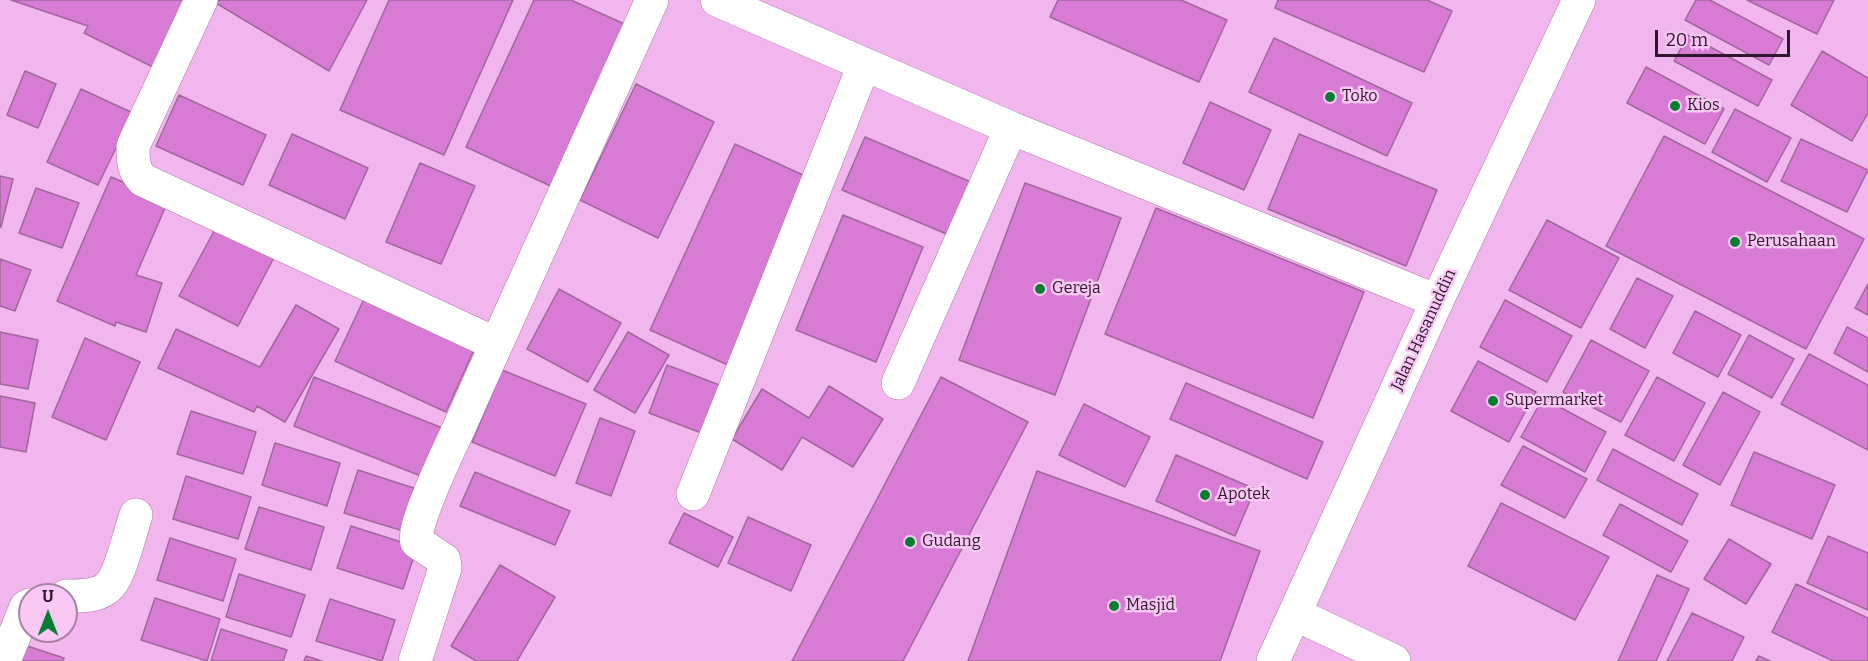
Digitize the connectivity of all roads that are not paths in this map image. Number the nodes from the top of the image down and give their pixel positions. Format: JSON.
{"nodes":[{"id":1,"x":201,"y":0,"type":"edge"},
{"id":2,"x":652,"y":0,"type":"edge"},
{"id":3,"x":717,"y":0,"type":"edge"},
{"id":4,"x":1579,"y":0,"type":"edge"},
{"id":5,"x":864,"y":65,"type":"junction"},
{"id":6,"x":1011,"y":128,"type":"junction"},
{"id":7,"x":1437,"y":301,"type":"junction"},
{"id":8,"x":496,"y":344,"type":"junction"},
{"id":9,"x":898,"y":383,"type":"dead end"},
{"id":10,"x":693,"y":494,"type":"dead end"},
{"id":11,"x":136,"y":515,"type":"dead end"},
{"id":12,"x":78,"y":597,"type":"edge"},
{"id":13,"x":1294,"y":614,"type":"junction"},
{"id":14,"x":18,"y":627,"type":"edge"},
{"id":15,"x":4,"y":661,"type":"edge"},
{"id":16,"x":414,"y":661,"type":"edge"},
{"id":17,"x":1273,"y":661,"type":"edge"},
{"id":18,"x":1394,"y":661,"type":"edge"}],
"edges":[{"from":1,"to":8,"type":"main road"},
{"from":2,"to":8,"type":"main road"},
{"from":3,"to":5,"type":"main road"},
{"from":4,"to":7,"type":"main road","name":"Jalan Hasanuddin"},
{"from":5,"to":6,"type":"main road"},
{"from":5,"to":10,"type":"main road"},
{"from":6,"to":7,"type":"main road"},
{"from":6,"to":9,"type":"main road"},
{"from":7,"to":13,"type":"main road","name":"Jalan Hasanuddin"},
{"from":8,"to":16,"type":"main road"},
{"from":11,"to":12,"type":"main road"},
{"from":13,"to":17,"type":"main road","name":"Jalan Hasanuddin"},
{"from":13,"to":18,"type":"main road"},
{"from":14,"to":15,"type":"main road"}]}
